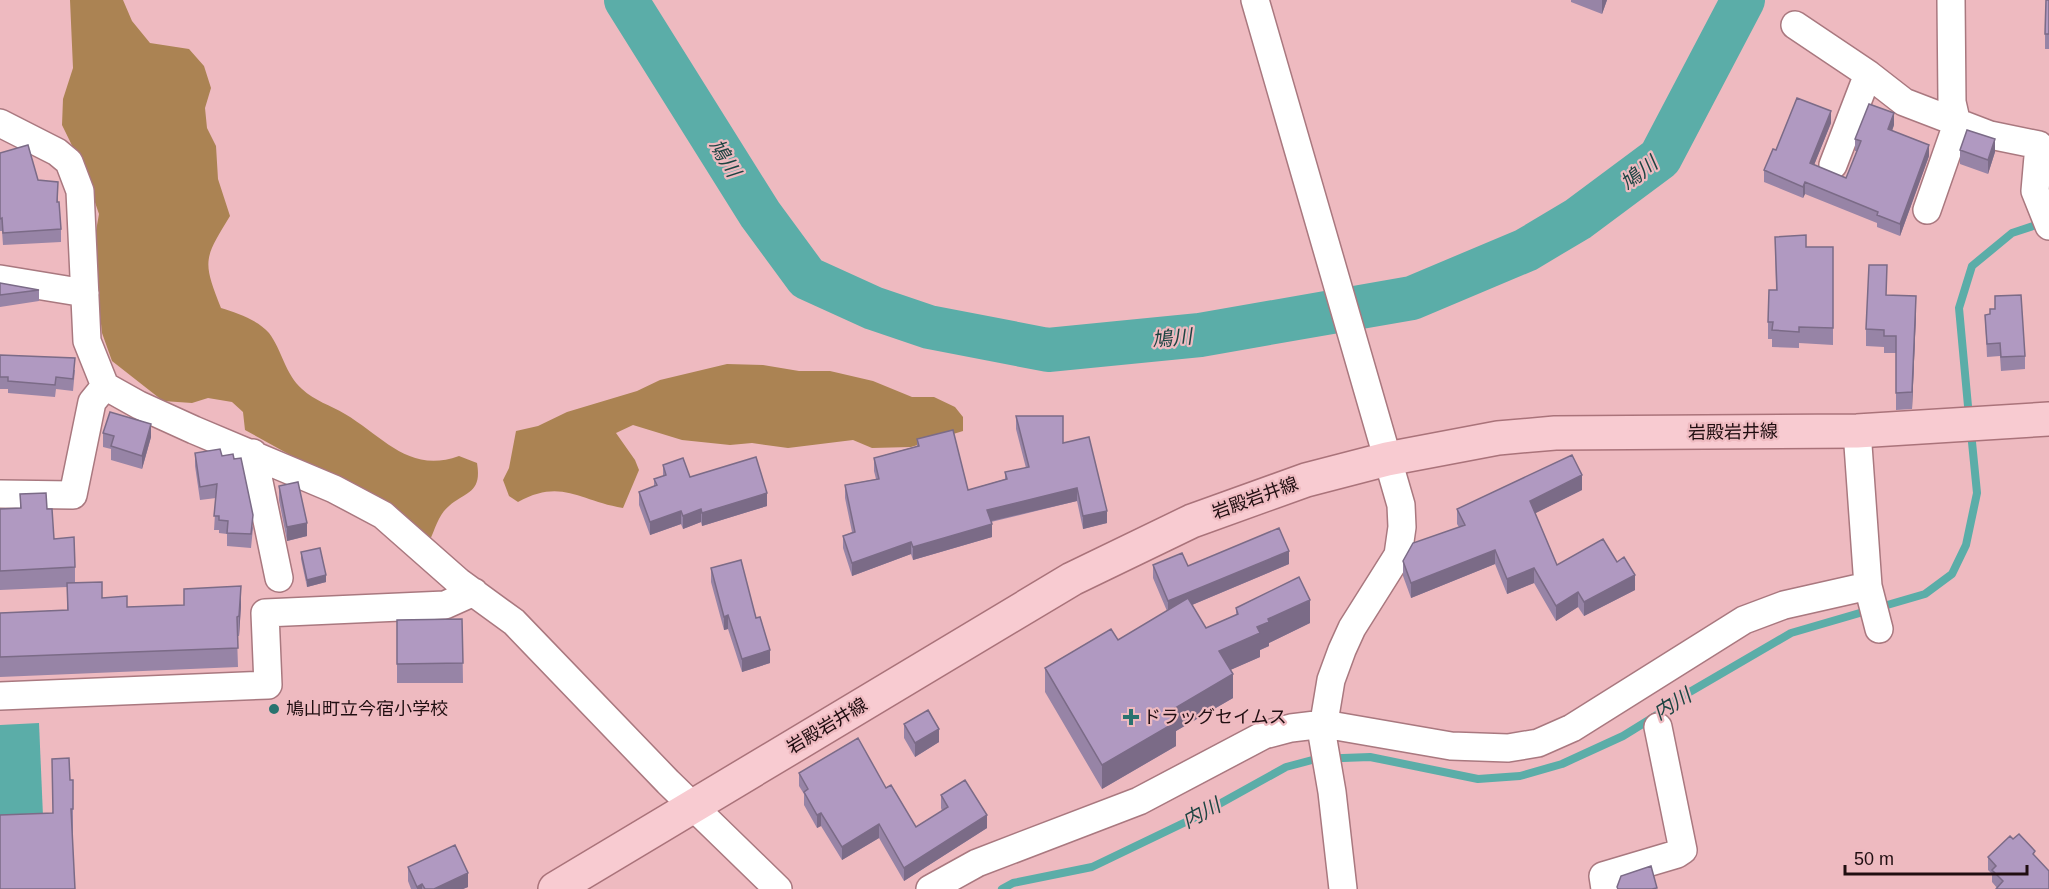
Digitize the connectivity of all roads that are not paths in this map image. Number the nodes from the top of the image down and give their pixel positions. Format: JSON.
{"nodes":[{"id":1,"x":1255,"y":0,"type":"edge"},
{"id":2,"x":1951,"y":0,"type":"edge"},
{"id":3,"x":1795,"y":25,"type":"dead end"},
{"id":4,"x":1868,"y":74,"type":"junction"},
{"id":5,"x":0,"y":123,"type":"edge"},
{"id":6,"x":1956,"y":124,"type":"junction"},
{"id":7,"x":1833,"y":165,"type":"dead end"},
{"id":8,"x":1927,"y":210,"type":"dead end"},
{"id":9,"x":2049,"y":226,"type":"edge"},
{"id":10,"x":0,"y":279,"type":"edge"},
{"id":11,"x":86,"y":294,"type":"junction"},
{"id":12,"x":105,"y":386,"type":"junction"},
{"id":13,"x":2049,"y":419,"type":"edge"},
{"id":14,"x":1857,"y":431,"type":"junction"},
{"id":15,"x":253,"y":453,"type":"junction"},
{"id":16,"x":1387,"y":459,"type":"junction"},
{"id":17,"x":0,"y":494,"type":"edge"},
{"id":18,"x":279,"y":578,"type":"dead end"},
{"id":19,"x":1868,"y":586,"type":"junction"},
{"id":20,"x":474,"y":592,"type":"junction"},
{"id":21,"x":1879,"y":629,"type":"dead end"},
{"id":22,"x":0,"y":696,"type":"edge"},
{"id":23,"x":1658,"y":727,"type":"dead end"},
{"id":24,"x":1323,"y":729,"type":"junction"},
{"id":25,"x":692,"y":806,"type":"junction"},
{"id":26,"x":555,"y":889,"type":"edge"},
{"id":27,"x":778,"y":889,"type":"edge"},
{"id":28,"x":930,"y":889,"type":"edge"},
{"id":29,"x":1342,"y":889,"type":"edge"},
{"id":30,"x":1605,"y":889,"type":"edge"}],
"edges":[{"from":1,"to":16,"type":"street"},
{"from":2,"to":6,"type":"street"},
{"from":3,"to":4,"type":"street"},
{"from":4,"to":6,"type":"street"},
{"from":4,"to":7,"type":"street"},
{"from":5,"to":11,"type":"street"},
{"from":6,"to":8,"type":"street"},
{"from":6,"to":9,"type":"street"},
{"from":10,"to":11,"type":"street"},
{"from":11,"to":12,"type":"street"},
{"from":12,"to":15,"type":"street"},
{"from":12,"to":17,"type":"street"},
{"from":13,"to":14,"type":"main road","name":"岩殿岩井線"},
{"from":14,"to":16,"type":"main road","name":"岩殿岩井線"},
{"from":14,"to":19,"type":"street"},
{"from":15,"to":18,"type":"street"},
{"from":15,"to":20,"type":"street"},
{"from":16,"to":24,"type":"street"},
{"from":16,"to":25,"type":"main road","name":"岩殿岩井線"},
{"from":19,"to":21,"type":"street"},
{"from":19,"to":24,"type":"street"},
{"from":20,"to":22,"type":"street"},
{"from":20,"to":25,"type":"street"},
{"from":23,"to":30,"type":"street"},
{"from":24,"to":28,"type":"street"},
{"from":24,"to":29,"type":"street"},
{"from":25,"to":26,"type":"main road","name":"岩殿岩井線"},
{"from":25,"to":27,"type":"street"}]}
